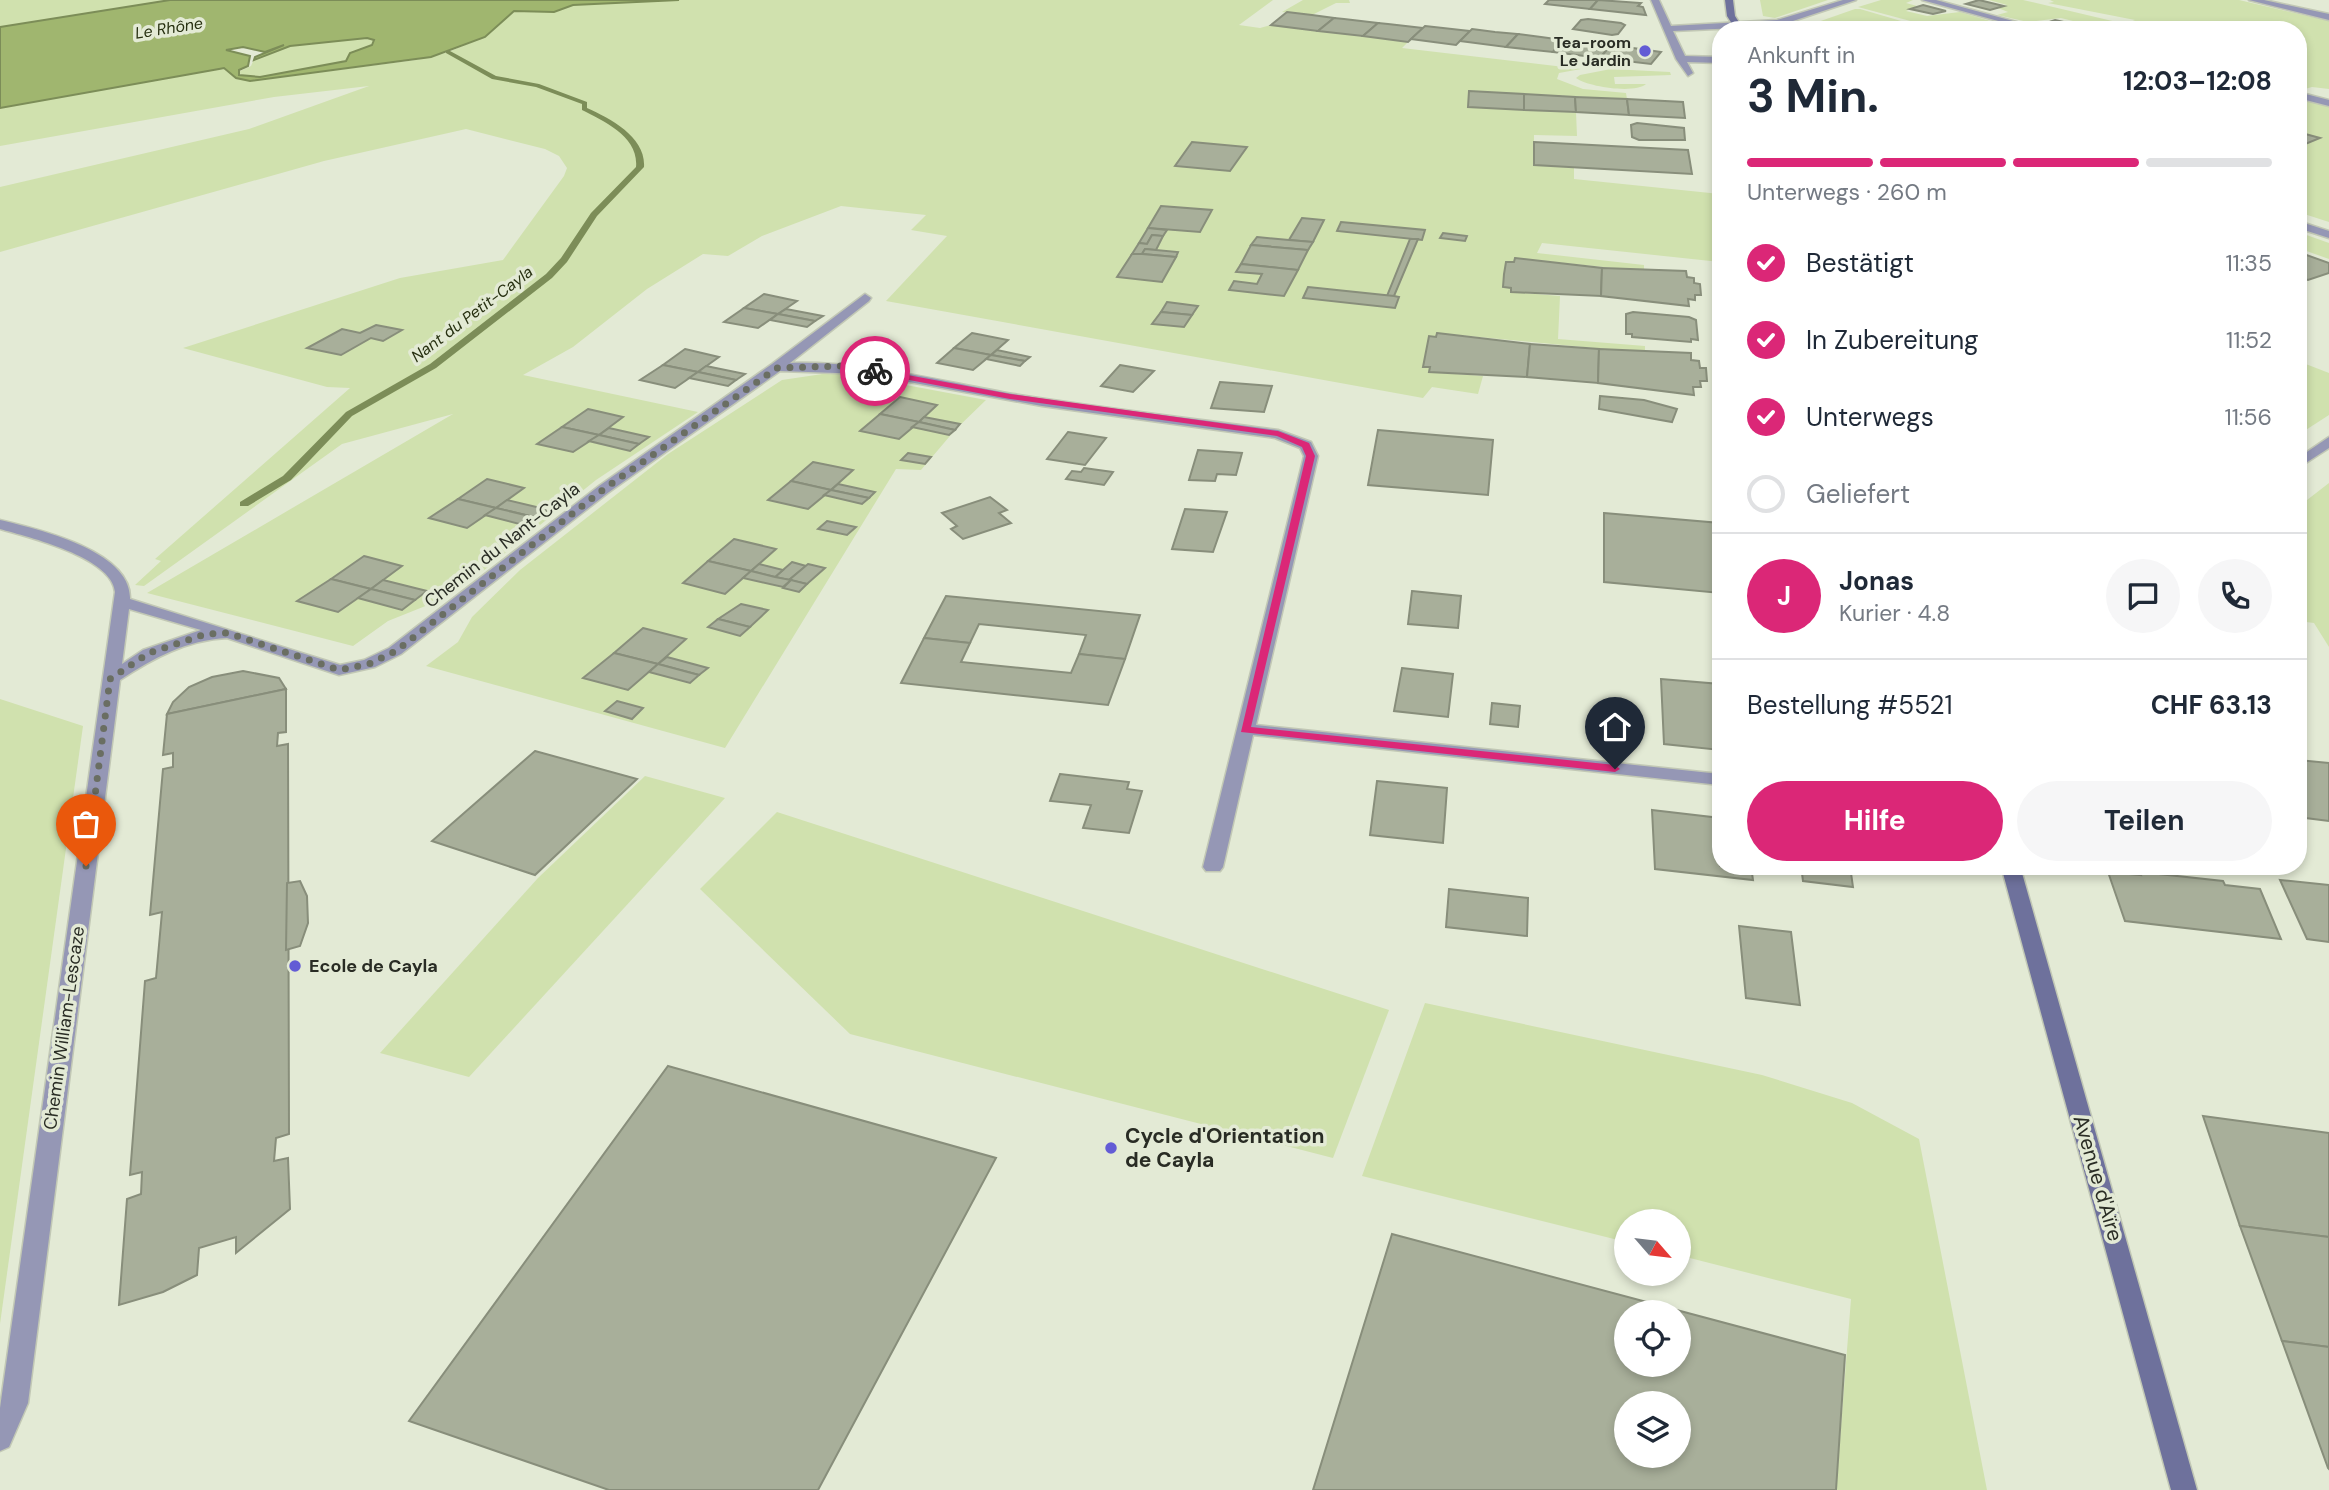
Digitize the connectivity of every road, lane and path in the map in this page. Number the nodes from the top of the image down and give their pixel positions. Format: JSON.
{"nodes":[{"id":1,"x":1655,"y":0,"type":"edge"},
{"id":2,"x":1729,"y":0,"type":"edge"},
{"id":3,"x":1852,"y":0,"type":"edge"},
{"id":4,"x":1926,"y":0,"type":"edge"},
{"id":5,"x":2253,"y":0,"type":"edge"},
{"id":6,"x":2329,"y":17,"type":"edge"},
{"id":7,"x":1735,"y":21,"type":"edge"},
{"id":8,"x":1787,"y":21,"type":"edge"},
{"id":9,"x":2007,"y":21,"type":"edge"},
{"id":10,"x":1712,"y":28,"type":"edge"},
{"id":11,"x":1668,"y":29,"type":"junction"},
{"id":12,"x":1680,"y":59,"type":"junction"},
{"id":13,"x":1712,"y":60,"type":"edge"},
{"id":14,"x":1688,"y":73,"type":"dead end"},
{"id":15,"x":2307,"y":97,"type":"edge"},
{"id":16,"x":2329,"y":103,"type":"edge"},
{"id":17,"x":2307,"y":227,"type":"edge"},
{"id":18,"x":2329,"y":235,"type":"edge"},
{"id":19,"x":865,"y":298,"type":"dead end"},
{"id":20,"x":777,"y":368,"type":"junction"},
{"id":21,"x":2329,"y":440,"type":"edge"},
{"id":22,"x":2307,"y":457,"type":"edge"},
{"id":23,"x":0,"y":524,"type":"edge"},
{"id":24,"x":122,"y":602,"type":"junction"},
{"id":25,"x":228,"y":633,"type":"junction"},
{"id":26,"x":110,"y":679,"type":"junction"},
{"id":27,"x":1245,"y":729,"type":"junction"},
{"id":28,"x":1712,"y":779,"type":"edge"},
{"id":29,"x":1213,"y":867,"type":"dead end"},
{"id":30,"x":2013,"y":875,"type":"edge"},
{"id":31,"x":0,"y":1440,"type":"edge"},
{"id":32,"x":2184,"y":1490,"type":"edge"}],
"edges":[{"from":1,"to":11,"type":"street"},
{"from":2,"to":7,"type":"main road"},
{"from":3,"to":8,"type":"street"},
{"from":4,"to":9,"type":"street"},
{"from":5,"to":6,"type":"street"},
{"from":10,"to":11,"type":"street"},
{"from":11,"to":12,"type":"street"},
{"from":12,"to":13,"type":"street"},
{"from":12,"to":14,"type":"street"},
{"from":15,"to":16,"type":"street"},
{"from":17,"to":18,"type":"street"},
{"from":19,"to":20,"type":"street","name":"Chemin du Nant-Cayla"},
{"from":20,"to":25,"type":"street","name":"Chemin du Nant-Cayla"},
{"from":20,"to":27,"type":"street"},
{"from":21,"to":22,"type":"street"},
{"from":23,"to":24,"type":"street","name":"Chemin William-Lescaze"},
{"from":24,"to":25,"type":"street","name":"Chemin du Nant-Cayla"},
{"from":24,"to":26,"type":"street","name":"Chemin William-Lescaze"},
{"from":25,"to":26,"type":"street","name":"Chemin du Nant-Cayla"},
{"from":26,"to":31,"type":"street","name":"Chemin William-Lescaze"},
{"from":27,"to":28,"type":"street"},
{"from":27,"to":29,"type":"street"},
{"from":30,"to":32,"type":"main road","name":"Avenue d'Aïre"}]}
